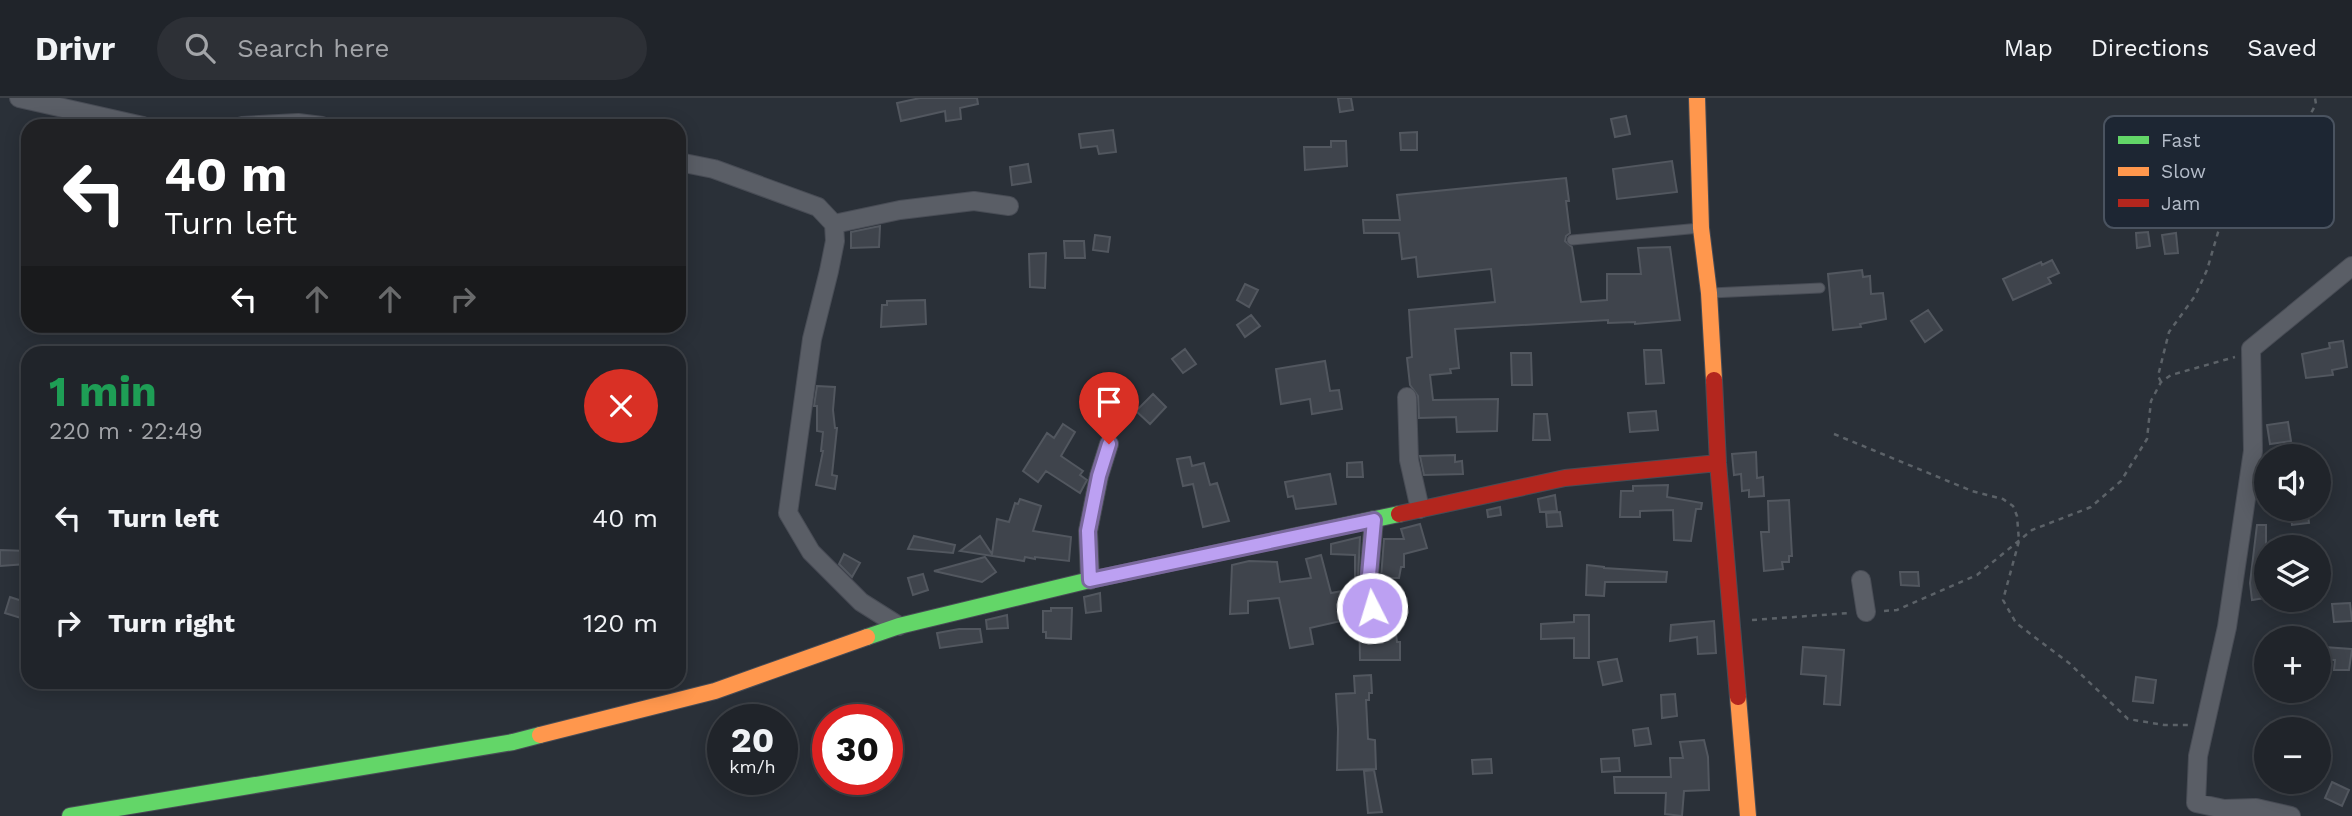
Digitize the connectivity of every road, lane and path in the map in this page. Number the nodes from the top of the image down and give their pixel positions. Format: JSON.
{"nodes":[{"id":1,"x":19,"y":98,"type":"edge"},
{"id":2,"x":1697,"y":98,"type":"edge"},
{"id":3,"x":2315,"y":98,"type":"edge"},
{"id":4,"x":2309,"y":116,"type":"edge"},
{"id":5,"x":112,"y":119,"type":"edge"},
{"id":6,"x":686,"y":163,"type":"edge"},
{"id":7,"x":1009,"y":206,"type":"dead end"},
{"id":8,"x":834,"y":224,"type":"junction"},
{"id":9,"x":1701,"y":228,"type":"junction"},
{"id":10,"x":2219,"y":228,"type":"edge"},
{"id":11,"x":1572,"y":240,"type":"dead end"},
{"id":12,"x":2352,"y":266,"type":"edge"},
{"id":13,"x":1820,"y":288,"type":"dead end"},
{"id":14,"x":1709,"y":293,"type":"junction"},
{"id":15,"x":2251,"y":349,"type":"junction"},
{"id":16,"x":2161,"y":382,"type":"junction"},
{"id":17,"x":1407,"y":397,"type":"dead end"},
{"id":18,"x":1834,"y":434,"type":"dead end"},
{"id":19,"x":1109,"y":444,"type":"dead end"},
{"id":20,"x":1718,"y":463,"type":"junction"},
{"id":21,"x":1420,"y":509,"type":"junction"},
{"id":22,"x":1374,"y":520,"type":"junction"},
{"id":23,"x":2019,"y":541,"type":"junction"},
{"id":24,"x":1090,"y":580,"type":"junction"},
{"id":25,"x":1861,"y":580,"type":"dead end"},
{"id":26,"x":1372,"y":608,"type":"dead end"},
{"id":27,"x":1866,"y":612,"type":"junction"},
{"id":28,"x":1732,"y":621,"type":"junction"},
{"id":29,"x":899,"y":626,"type":"junction"},
{"id":30,"x":2205,"y":725,"type":"junction"},
{"id":31,"x":71,"y":816,"type":"edge"},
{"id":32,"x":1748,"y":816,"type":"edge"},
{"id":33,"x":2291,"y":816,"type":"edge"}],
"edges":[{"from":1,"to":5,"type":"street"},
{"from":2,"to":9,"type":"street"},
{"from":3,"to":4,"type":"path"},
{"from":6,"to":8,"type":"street"},
{"from":7,"to":8,"type":"street"},
{"from":8,"to":29,"type":"street"},
{"from":9,"to":11,"type":"lane"},
{"from":9,"to":14,"type":"street"},
{"from":10,"to":16,"type":"path"},
{"from":12,"to":15,"type":"street"},
{"from":13,"to":14,"type":"lane"},
{"from":14,"to":20,"type":"street"},
{"from":15,"to":16,"type":"path"},
{"from":15,"to":30,"type":"street"},
{"from":16,"to":23,"type":"path"},
{"from":17,"to":21,"type":"street"},
{"from":18,"to":23,"type":"path"},
{"from":19,"to":24,"type":"street"},
{"from":20,"to":21,"type":"street"},
{"from":20,"to":28,"type":"street"},
{"from":21,"to":22,"type":"street"},
{"from":22,"to":24,"type":"street"},
{"from":22,"to":26,"type":"street"},
{"from":23,"to":27,"type":"path"},
{"from":23,"to":30,"type":"path"},
{"from":24,"to":29,"type":"street"},
{"from":25,"to":27,"type":"street"},
{"from":27,"to":28,"type":"path"},
{"from":28,"to":32,"type":"street"},
{"from":29,"to":31,"type":"street"},
{"from":30,"to":33,"type":"street"}]}
